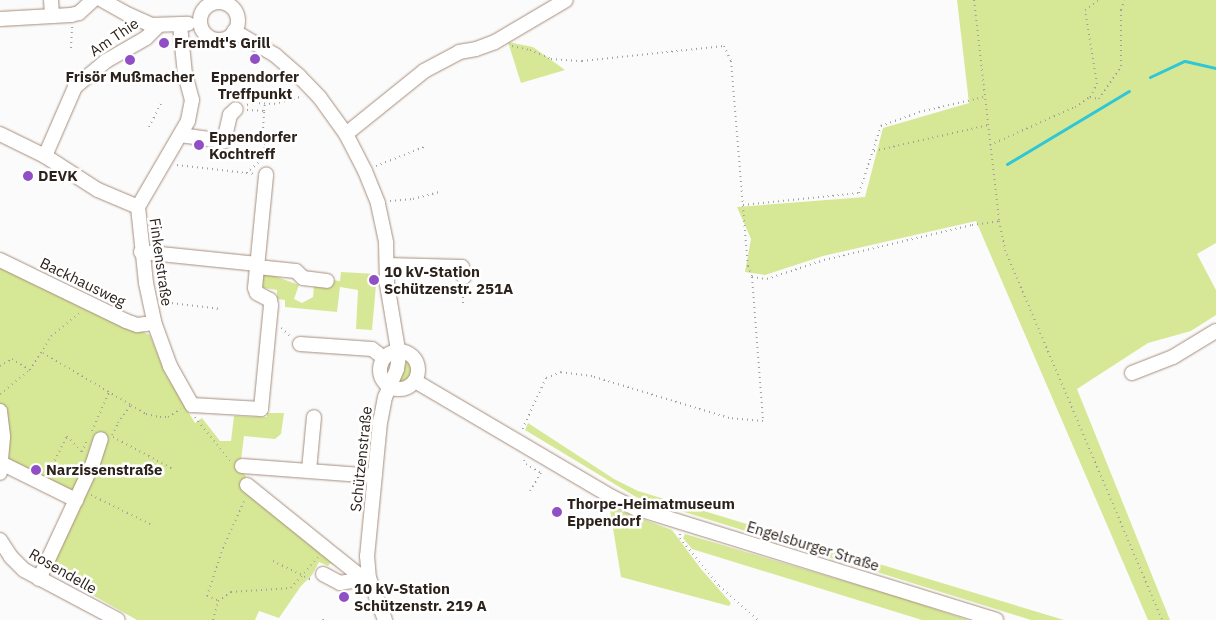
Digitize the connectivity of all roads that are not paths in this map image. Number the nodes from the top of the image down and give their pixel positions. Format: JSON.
{"nodes":[{"id":1,"x":51,"y":0,"type":"edge"},
{"id":2,"x":93,"y":0,"type":"edge"},
{"id":3,"x":102,"y":0,"type":"edge"},
{"id":4,"x":566,"y":0,"type":"edge"},
{"id":5,"x":218,"y":1,"type":"edge"},
{"id":6,"x":52,"y":16,"type":"junction"},
{"id":7,"x":0,"y":19,"type":"edge"},
{"id":8,"x":200,"y":23,"type":"junction"},
{"id":9,"x":180,"y":25,"type":"junction"},
{"id":10,"x":158,"y":26,"type":"junction"},
{"id":11,"x":234,"y":31,"type":"junction"},
{"id":12,"x":236,"y":109,"type":"road end"},
{"id":13,"x":0,"y":134,"type":"edge"},
{"id":14,"x":346,"y":134,"type":"junction"},
{"id":15,"x":180,"y":135,"type":"junction"},
{"id":16,"x":45,"y":156,"type":"junction"},
{"id":17,"x":266,"y":176,"type":"road end"},
{"id":18,"x":138,"y":207,"type":"junction"},
{"id":19,"x":141,"y":252,"type":"junction"},
{"id":20,"x":0,"y":260,"type":"edge"},
{"id":21,"x":257,"y":265,"type":"junction"},
{"id":22,"x":387,"y":265,"type":"junction"},
{"id":23,"x":464,"y":277,"type":"road end"},
{"id":24,"x":328,"y":281,"type":"dead end"},
{"id":25,"x":154,"y":323,"type":"junction"},
{"id":26,"x":1216,"y":331,"type":"edge"},
{"id":27,"x":300,"y":344,"type":"road end"},
{"id":28,"x":399,"y":353,"type":"junction"},
{"id":29,"x":384,"y":358,"type":"junction"},
{"id":30,"x":1132,"y":373,"type":"dead end"},
{"id":31,"x":415,"y":381,"type":"junction"},
{"id":32,"x":391,"y":384,"type":"junction"},
{"id":33,"x":0,"y":411,"type":"edge"},
{"id":34,"x":314,"y":417,"type":"dead end"},
{"id":35,"x":106,"y":437,"type":"road end"},
{"id":36,"x":238,"y":466,"type":"road end"},
{"id":37,"x":1,"y":468,"type":"edge"},
{"id":38,"x":309,"y":470,"type":"junction"},
{"id":39,"x":375,"y":476,"type":"junction"},
{"id":40,"x":248,"y":486,"type":"road end"},
{"id":41,"x":78,"y":495,"type":"junction"},
{"id":42,"x":0,"y":540,"type":"edge"},
{"id":43,"x":323,"y":574,"type":"road end"},
{"id":44,"x":369,"y":578,"type":"junction"},
{"id":45,"x":40,"y":579,"type":"junction"},
{"id":46,"x":118,"y":620,"type":"edge"},
{"id":47,"x":385,"y":620,"type":"edge"},
{"id":48,"x":996,"y":620,"type":"edge"}],
"edges":[{"from":1,"to":6,"type":"street"},
{"from":2,"to":6,"type":"street"},
{"from":3,"to":10,"type":"street","name":"Am Thie"},
{"from":4,"to":14,"type":"street"},
{"from":5,"to":8,"type":"street"},
{"from":5,"to":11,"type":"street"},
{"from":6,"to":7,"type":"street"},
{"from":8,"to":9,"type":"street","name":"Am Thie"},
{"from":8,"to":11,"type":"street"},
{"from":9,"to":10,"type":"street","name":"Am Thie"},
{"from":9,"to":15,"type":"street","name":"Finkenstraße"},
{"from":10,"to":16,"type":"street","name":"Am Thie"},
{"from":11,"to":14,"type":"street","name":"Schützenstraße"},
{"from":12,"to":15,"type":"street"},
{"from":13,"to":16,"type":"street"},
{"from":14,"to":22,"type":"street","name":"Schützenstraße"},
{"from":15,"to":18,"type":"street","name":"Finkenstraße"},
{"from":16,"to":18,"type":"street"},
{"from":17,"to":21,"type":"street"},
{"from":18,"to":19,"type":"street","name":"Finkenstraße"},
{"from":19,"to":21,"type":"street"},
{"from":19,"to":25,"type":"street","name":"Finkenstraße"},
{"from":20,"to":25,"type":"street","name":"Backhausweg"},
{"from":21,"to":24,"type":"street"},
{"from":21,"to":25,"type":"street","name":"Finkenstraße"},
{"from":22,"to":23,"type":"street"},
{"from":22,"to":28,"type":"street","name":"Schützenstraße"},
{"from":26,"to":30,"type":"street"},
{"from":27,"to":29,"type":"street"},
{"from":28,"to":29,"type":"street"},
{"from":28,"to":31,"type":"street"},
{"from":28,"to":32,"type":"street","name":"Schützenstraße"},
{"from":29,"to":32,"type":"street"},
{"from":31,"to":32,"type":"street"},
{"from":31,"to":48,"type":"street","name":"Engelsburger Straße"},
{"from":32,"to":39,"type":"street","name":"Schützenstraße"},
{"from":33,"to":37,"type":"street"},
{"from":34,"to":38,"type":"street"},
{"from":35,"to":41,"type":"street"},
{"from":36,"to":38,"type":"street"},
{"from":37,"to":41,"type":"street"},
{"from":38,"to":39,"type":"street"},
{"from":39,"to":44,"type":"street","name":"Schützenstraße"},
{"from":40,"to":44,"type":"street"},
{"from":41,"to":45,"type":"street"},
{"from":42,"to":45,"type":"street","name":"Rosendelle"},
{"from":43,"to":44,"type":"street"},
{"from":44,"to":47,"type":"street","name":"Schützenstraße"},
{"from":45,"to":46,"type":"street","name":"Rosendelle"}]}
